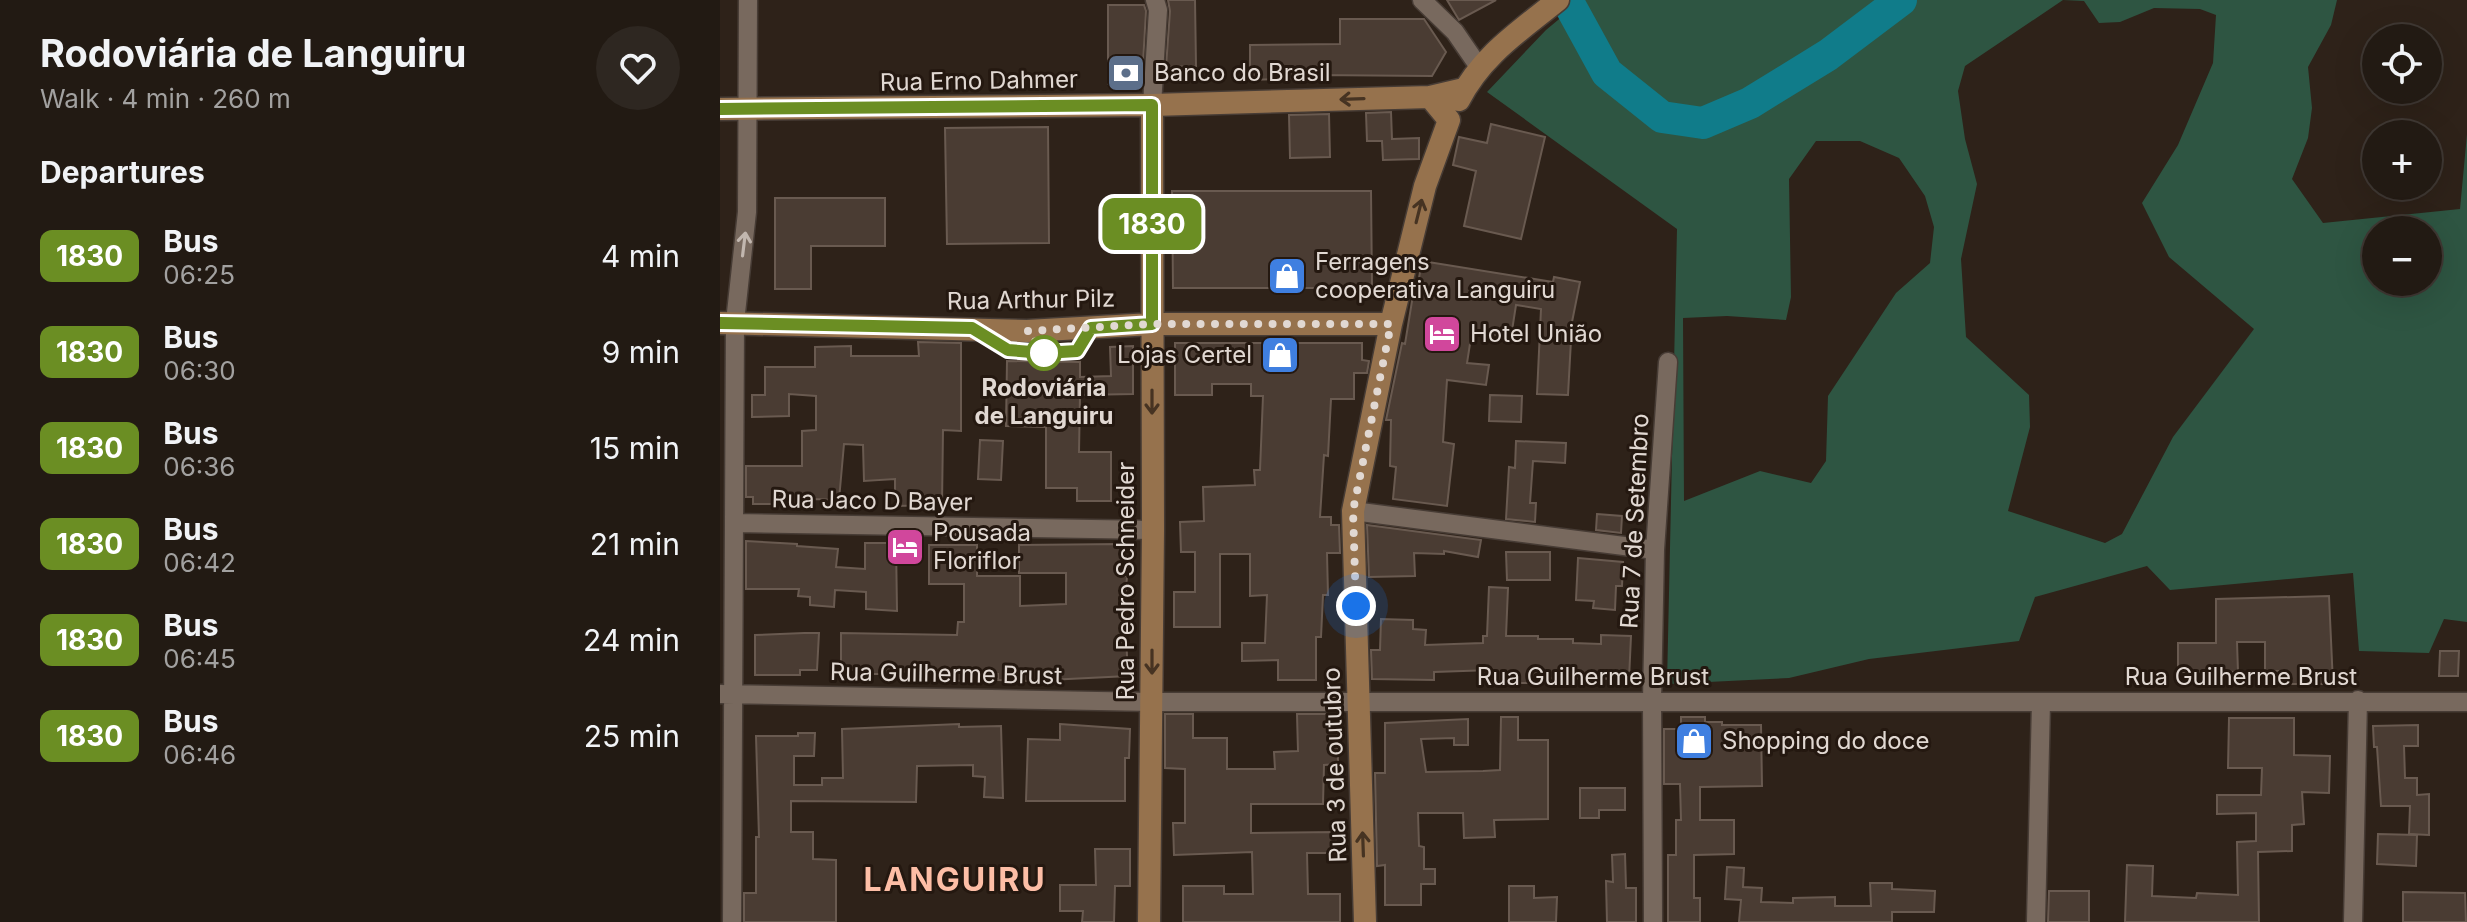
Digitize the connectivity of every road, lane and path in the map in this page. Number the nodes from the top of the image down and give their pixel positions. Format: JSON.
{"nodes":[{"id":1,"x":748,"y":0,"type":"edge"},
{"id":2,"x":1155,"y":0,"type":"edge"},
{"id":3,"x":1422,"y":0,"type":"edge"},
{"id":4,"x":1558,"y":0,"type":"edge"},
{"id":5,"x":1479,"y":67,"type":"junction"},
{"id":6,"x":1464,"y":89,"type":"junction"},
{"id":7,"x":1430,"y":97,"type":"junction"},
{"id":8,"x":1152,"y":105,"type":"junction"},
{"id":9,"x":720,"y":109,"type":"edge"},
{"id":10,"x":748,"y":110,"type":"junction"},
{"id":11,"x":1449,"y":120,"type":"junction"},
{"id":12,"x":727,"y":322,"type":"edge"},
{"id":13,"x":1152,"y":324,"type":"junction"},
{"id":14,"x":1391,"y":324,"type":"junction"},
{"id":15,"x":1668,"y":362,"type":"dead end"},
{"id":16,"x":1353,"y":511,"type":"junction"},
{"id":17,"x":735,"y":523,"type":"junction"},
{"id":18,"x":1153,"y":530,"type":"junction"},
{"id":19,"x":1655,"y":550,"type":"junction"},
{"id":20,"x":726,"y":694,"type":"edge"},
{"id":21,"x":1652,"y":700,"type":"junction"},
{"id":22,"x":2358,"y":700,"type":"junction"},
{"id":23,"x":1359,"y":701,"type":"junction"},
{"id":24,"x":1152,"y":702,"type":"junction"},
{"id":25,"x":2041,"y":702,"type":"junction"},
{"id":26,"x":2467,"y":702,"type":"edge"},
{"id":27,"x":732,"y":922,"type":"edge"},
{"id":28,"x":1149,"y":922,"type":"edge"},
{"id":29,"x":1365,"y":922,"type":"edge"},
{"id":30,"x":1653,"y":922,"type":"edge"},
{"id":31,"x":2036,"y":922,"type":"edge"},
{"id":32,"x":2353,"y":922,"type":"edge"}],
"edges":[{"from":1,"to":10,"type":"street"},
{"from":2,"to":8,"type":"street","name":"Rua Pedro Schneider"},
{"from":3,"to":5,"type":"street"},
{"from":4,"to":5,"type":"main road","name":"Rua 3 de outubro"},
{"from":5,"to":6,"type":"main road","name":"Rua 3 de outubro"},
{"from":6,"to":7,"type":"main road","name":"Rua Erno Dahmer"},
{"from":6,"to":11,"type":"main road","name":"Rua 3 de outubro"},
{"from":7,"to":8,"type":"main road","name":"Rua Erno Dahmer","one_way":true},
{"from":7,"to":11,"type":"main road"},
{"from":8,"to":10,"type":"main road","name":"Rua Erno Dahmer"},
{"from":8,"to":13,"type":"main road","name":"Rua Pedro Schneider"},
{"from":9,"to":10,"type":"main road","name":"Rua Erno Dahmer"},
{"from":12,"to":10,"type":"street","one_way":true},
{"from":14,"to":11,"type":"main road","name":"Rua 3 de outubro","one_way":true},
{"from":12,"to":13,"type":"main road","name":"Rua Arthur Pilz"},
{"from":12,"to":17,"type":"street"},
{"from":13,"to":14,"type":"main road","name":"Rua Arthur Pilz"},
{"from":13,"to":18,"type":"main road","name":"Rua Pedro Schneider","one_way":true},
{"from":14,"to":16,"type":"main road","name":"Rua 3 de outubro"},
{"from":15,"to":19,"type":"street","name":"Rua 7 de Setembro"},
{"from":16,"to":19,"type":"street"},
{"from":16,"to":23,"type":"main road","name":"Rua 3 de outubro"},
{"from":17,"to":18,"type":"street","name":"Rua Jaco D Bayer"},
{"from":17,"to":20,"type":"street"},
{"from":18,"to":24,"type":"main road","name":"Rua Pedro Schneider","one_way":true},
{"from":19,"to":21,"type":"street","name":"Rua 7 de Setembro"},
{"from":20,"to":24,"type":"street","name":"Rua Guilherme Brust"},
{"from":20,"to":27,"type":"street"},
{"from":21,"to":23,"type":"street","name":"Rua Guilherme Brust"},
{"from":21,"to":25,"type":"street","name":"Rua Guilherme Brust"},
{"from":21,"to":30,"type":"street","name":"Rua 7 de Setembro"},
{"from":22,"to":25,"type":"street","name":"Rua Guilherme Brust"},
{"from":22,"to":26,"type":"street","name":"Rua Guilherme Brust"},
{"from":22,"to":32,"type":"street"},
{"from":23,"to":24,"type":"street","name":"Rua Guilherme Brust"},
{"from":29,"to":23,"type":"main road","name":"Rua 3 de outubro","one_way":true},
{"from":24,"to":28,"type":"main road","name":"Rua Pedro Schneider"},
{"from":25,"to":31,"type":"street"}]}
